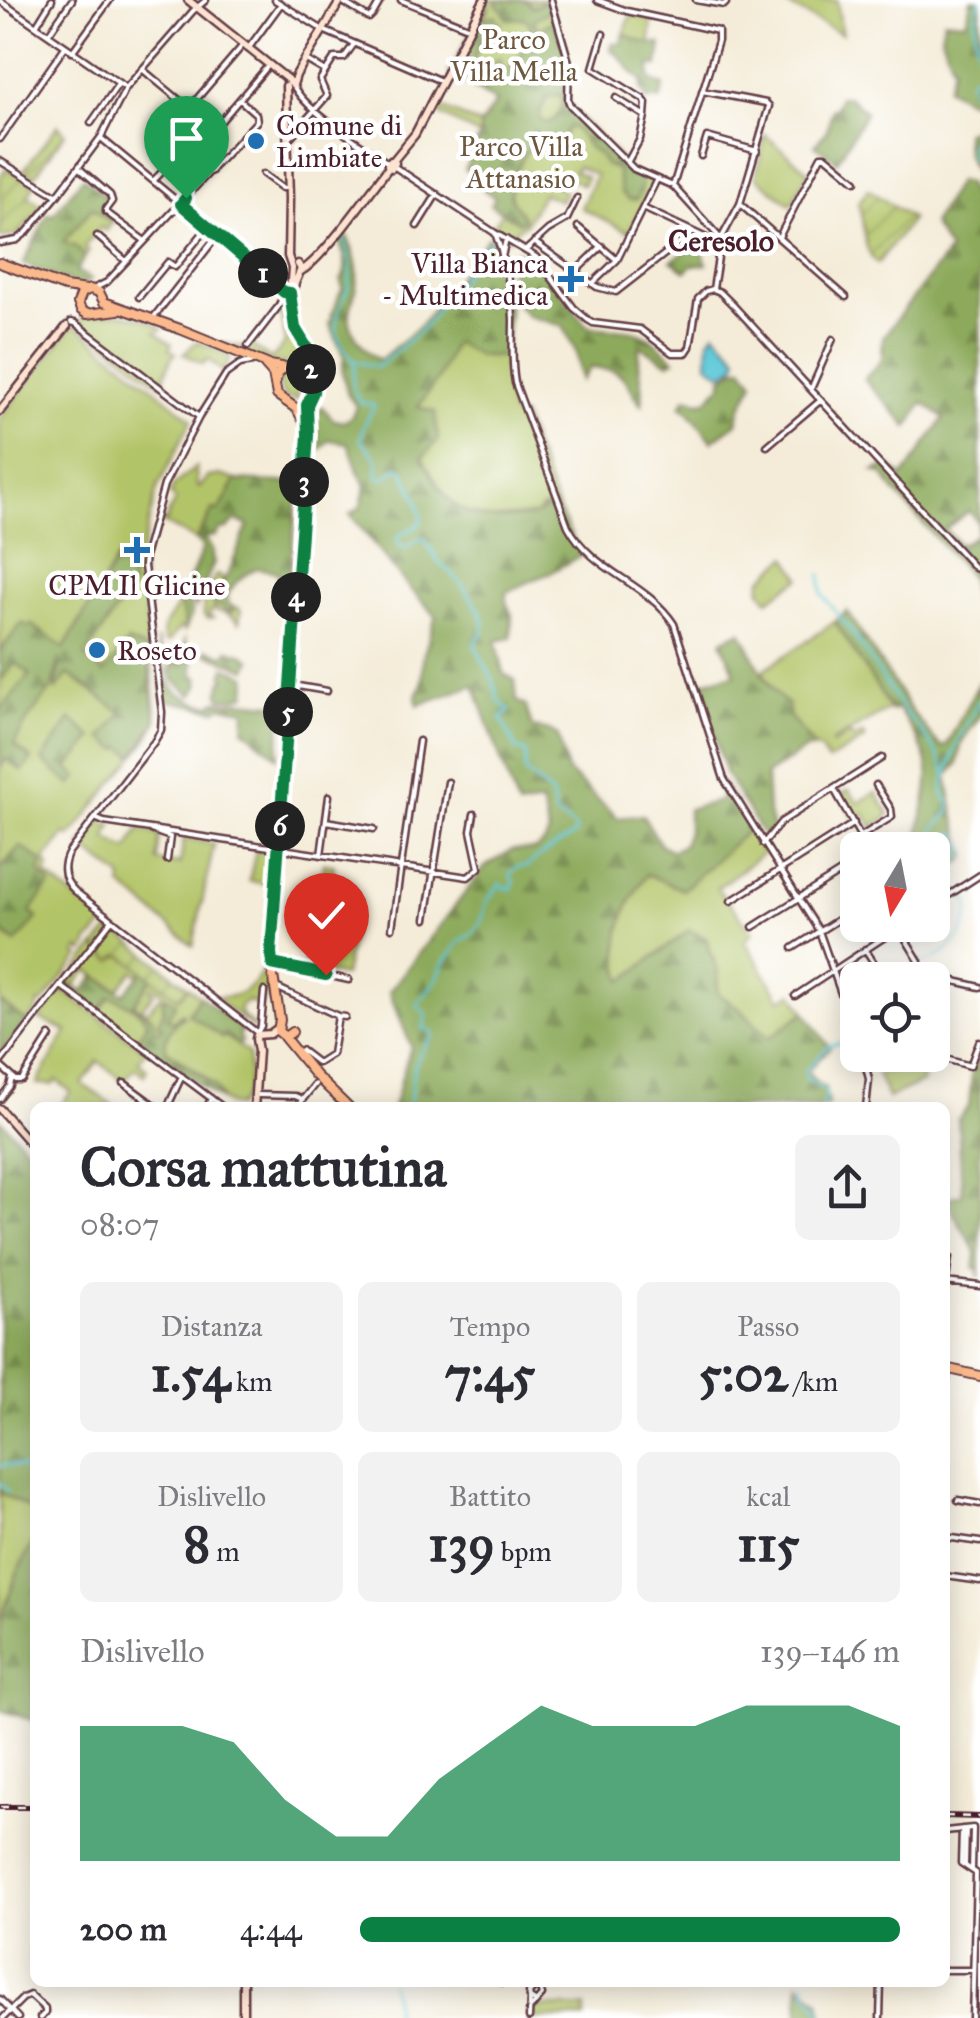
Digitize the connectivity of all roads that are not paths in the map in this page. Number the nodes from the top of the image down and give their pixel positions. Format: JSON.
{"nodes":[{"id":1,"x":52,"y":0,"type":"edge"},
{"id":2,"x":72,"y":0,"type":"edge"},
{"id":3,"x":110,"y":0,"type":"edge"},
{"id":4,"x":188,"y":0,"type":"edge"},
{"id":5,"x":206,"y":0,"type":"edge"},
{"id":6,"x":275,"y":0,"type":"edge"},
{"id":7,"x":381,"y":0,"type":"edge"},
{"id":8,"x":401,"y":0,"type":"edge"},
{"id":9,"x":484,"y":0,"type":"edge"},
{"id":10,"x":550,"y":0,"type":"edge"},
{"id":11,"x":596,"y":0,"type":"edge"},
{"id":12,"x":619,"y":0,"type":"edge"},
{"id":13,"x":696,"y":0,"type":"edge"},
{"id":14,"x":0,"y":1,"type":"edge"},
{"id":15,"x":341,"y":1,"type":"edge"},
{"id":16,"x":726,"y":3,"type":"dead end"},
{"id":17,"x":282,"y":4,"type":"junction"},
{"id":18,"x":198,"y":7,"type":"junction"},
{"id":19,"x":617,"y":8,"type":"junction"},
{"id":20,"x":36,"y":26,"type":"junction"},
{"id":21,"x":470,"y":28,"type":"junction"},
{"id":22,"x":323,"y":30,"type":"junction"},
{"id":23,"x":48,"y":34,"type":"junction"},
{"id":24,"x":603,"y":34,"type":"dead end"},
{"id":25,"x":354,"y":43,"type":"junction"},
{"id":26,"x":65,"y":46,"type":"junction"},
{"id":27,"x":244,"y":46,"type":"junction"},
{"id":28,"x":72,"y":52,"type":"junction"},
{"id":29,"x":306,"y":60,"type":"junction"},
{"id":30,"x":267,"y":67,"type":"junction"},
{"id":31,"x":142,"y":69,"type":"junction"},
{"id":32,"x":325,"y":71,"type":"junction"},
{"id":33,"x":441,"y":81,"type":"junction"},
{"id":34,"x":120,"y":84,"type":"junction"},
{"id":35,"x":290,"y":85,"type":"junction"},
{"id":36,"x":126,"y":88,"type":"junction"},
{"id":37,"x":702,"y":91,"type":"junction"},
{"id":38,"x":616,"y":98,"type":"dead end"},
{"id":39,"x":240,"y":100,"type":"junction"},
{"id":40,"x":315,"y":110,"type":"junction"},
{"id":41,"x":645,"y":116,"type":"junction"},
{"id":42,"x":91,"y":123,"type":"dead end"},
{"id":43,"x":101,"y":137,"type":"junction"},
{"id":44,"x":0,"y":140,"type":"edge"},
{"id":45,"x":288,"y":140,"type":"junction"},
{"id":46,"x":757,"y":151,"type":"junction"},
{"id":47,"x":193,"y":154,"type":"junction"},
{"id":48,"x":288,"y":156,"type":"junction"},
{"id":49,"x":701,"y":156,"type":"dead end"},
{"id":50,"x":628,"y":161,"type":"junction"},
{"id":51,"x":0,"y":162,"type":"edge"},
{"id":52,"x":391,"y":164,"type":"junction"},
{"id":53,"x":79,"y":168,"type":"junction"},
{"id":54,"x":212,"y":171,"type":"junction"},
{"id":55,"x":264,"y":174,"type":"dead end"},
{"id":56,"x":657,"y":179,"type":"junction"},
{"id":57,"x":154,"y":181,"type":"junction"},
{"id":58,"x":856,"y":181,"type":"dead end"},
{"id":59,"x":672,"y":186,"type":"junction"},
{"id":60,"x":289,"y":188,"type":"junction"},
{"id":61,"x":436,"y":194,"type":"junction"},
{"id":62,"x":57,"y":196,"type":"junction"},
{"id":63,"x":289,"y":198,"type":"junction"},
{"id":64,"x":576,"y":198,"type":"dead end"},
{"id":65,"x":181,"y":204,"type":"junction"},
{"id":66,"x":740,"y":204,"type":"junction"},
{"id":67,"x":643,"y":208,"type":"junction"},
{"id":68,"x":417,"y":226,"type":"dead end"},
{"id":69,"x":208,"y":227,"type":"junction"},
{"id":70,"x":578,"y":228,"type":"dead end"},
{"id":71,"x":693,"y":232,"type":"junction"},
{"id":72,"x":495,"y":234,"type":"junction"},
{"id":73,"x":97,"y":236,"type":"dead end"},
{"id":74,"x":218,"y":236,"type":"junction"},
{"id":75,"x":779,"y":237,"type":"junction"},
{"id":76,"x":506,"y":239,"type":"junction"},
{"id":77,"x":721,"y":239,"type":"junction"},
{"id":78,"x":145,"y":241,"type":"junction"},
{"id":79,"x":534,"y":242,"type":"junction"},
{"id":80,"x":0,"y":243,"type":"edge"},
{"id":81,"x":518,"y":246,"type":"junction"},
{"id":82,"x":602,"y":246,"type":"junction"},
{"id":83,"x":502,"y":248,"type":"junction"},
{"id":84,"x":526,"y":250,"type":"junction"},
{"id":85,"x":617,"y":260,"type":"junction"},
{"id":86,"x":126,"y":261,"type":"junction"},
{"id":87,"x":0,"y":263,"type":"edge"},
{"id":88,"x":576,"y":272,"type":"junction"},
{"id":89,"x":290,"y":281,"type":"junction"},
{"id":90,"x":107,"y":282,"type":"junction"},
{"id":91,"x":592,"y":284,"type":"junction"},
{"id":92,"x":65,"y":287,"type":"junction"},
{"id":93,"x":713,"y":289,"type":"junction"},
{"id":94,"x":90,"y":290,"type":"junction"},
{"id":95,"x":138,"y":297,"type":"dead end"},
{"id":96,"x":846,"y":297,"type":"dead end"},
{"id":97,"x":78,"y":301,"type":"junction"},
{"id":98,"x":102,"y":303,"type":"junction"},
{"id":99,"x":87,"y":314,"type":"junction"},
{"id":100,"x":152,"y":319,"type":"junction"},
{"id":101,"x":69,"y":324,"type":"junction"},
{"id":102,"x":833,"y":339,"type":"dead end"},
{"id":103,"x":212,"y":341,"type":"junction"},
{"id":104,"x":248,"y":346,"type":"dead end"},
{"id":105,"x":307,"y":348,"type":"junction"},
{"id":106,"x":258,"y":360,"type":"junction"},
{"id":107,"x":291,"y":366,"type":"junction"},
{"id":108,"x":230,"y":370,"type":"junction"},
{"id":109,"x":270,"y":370,"type":"junction"},
{"id":110,"x":313,"y":377,"type":"junction"},
{"id":111,"x":274,"y":384,"type":"junction"},
{"id":112,"x":811,"y":389,"type":"junction"},
{"id":113,"x":309,"y":399,"type":"junction"},
{"id":114,"x":821,"y":400,"type":"junction"},
{"id":115,"x":288,"y":403,"type":"junction"},
{"id":116,"x":0,"y":411,"type":"edge"},
{"id":117,"x":199,"y":418,"type":"junction"},
{"id":118,"x":307,"y":444,"type":"junction"},
{"id":119,"x":768,"y":446,"type":"dead end"},
{"id":120,"x":980,"y":570,"type":"edge"},
{"id":121,"x":290,"y":685,"type":"junction"},
{"id":122,"x":327,"y":691,"type":"dead end"},
{"id":123,"x":419,"y":741,"type":"dead end"},
{"id":124,"x":882,"y":758,"type":"dead end"},
{"id":125,"x":448,"y":782,"type":"dead end"},
{"id":126,"x":876,"y":785,"type":"dead end"},
{"id":127,"x":834,"y":788,"type":"junction"},
{"id":128,"x":329,"y":796,"type":"dead end"},
{"id":129,"x":474,"y":814,"type":"dead end"},
{"id":130,"x":96,"y":818,"type":"junction"},
{"id":131,"x":326,"y":821,"type":"junction"},
{"id":132,"x":854,"y":823,"type":"junction"},
{"id":133,"x":147,"y":828,"type":"junction"},
{"id":134,"x":374,"y":829,"type":"dead end"},
{"id":135,"x":859,"y":832,"type":"edge"},
{"id":136,"x":868,"y":832,"type":"edge"},
{"id":137,"x":763,"y":844,"type":"junction"},
{"id":138,"x":278,"y":849,"type":"junction"},
{"id":139,"x":321,"y":855,"type":"junction"},
{"id":140,"x":167,"y":860,"type":"dead end"},
{"id":141,"x":400,"y":867,"type":"junction"},
{"id":142,"x":780,"y":870,"type":"junction"},
{"id":143,"x":435,"y":872,"type":"junction"},
{"id":144,"x":840,"y":873,"type":"edge"},
{"id":145,"x":980,"y":874,"type":"edge"},
{"id":146,"x":950,"y":894,"type":"edge"},
{"id":147,"x":798,"y":900,"type":"junction"},
{"id":148,"x":731,"y":901,"type":"dead end"},
{"id":149,"x":840,"y":918,"type":"edge"},
{"id":150,"x":426,"y":919,"type":"dead end"},
{"id":151,"x":112,"y":920,"type":"junction"},
{"id":152,"x":753,"y":927,"type":"dead end"},
{"id":153,"x":392,"y":928,"type":"dead end"},
{"id":154,"x":819,"y":931,"type":"junction"},
{"id":155,"x":876,"y":942,"type":"edge"},
{"id":156,"x":909,"y":942,"type":"edge"},
{"id":157,"x":794,"y":948,"type":"dead end"},
{"id":158,"x":865,"y":949,"type":"junction"},
{"id":159,"x":920,"y":961,"type":"dead end"},
{"id":160,"x":873,"y":962,"type":"edge"},
{"id":161,"x":272,"y":964,"type":"junction"},
{"id":162,"x":832,"y":969,"type":"junction"},
{"id":163,"x":350,"y":980,"type":"dead end"},
{"id":164,"x":950,"y":980,"type":"edge"},
{"id":165,"x":60,"y":986,"type":"junction"},
{"id":166,"x":274,"y":986,"type":"junction"},
{"id":167,"x":980,"y":988,"type":"edge"},
{"id":168,"x":264,"y":991,"type":"dead end"},
{"id":169,"x":840,"y":992,"type":"edge"},
{"id":170,"x":292,"y":994,"type":"junction"},
{"id":171,"x":795,"y":996,"type":"dead end"},
{"id":172,"x":278,"y":1004,"type":"junction"},
{"id":173,"x":338,"y":1016,"type":"junction"},
{"id":174,"x":345,"y":1017,"type":"dead end"},
{"id":175,"x":285,"y":1031,"type":"junction"},
{"id":176,"x":50,"y":1036,"type":"dead end"},
{"id":177,"x":260,"y":1037,"type":"junction"},
{"id":178,"x":979,"y":1042,"type":"edge"},
{"id":179,"x":301,"y":1050,"type":"junction"},
{"id":180,"x":950,"y":1060,"type":"edge"},
{"id":181,"x":0,"y":1065,"type":"edge"},
{"id":182,"x":868,"y":1072,"type":"edge"},
{"id":183,"x":182,"y":1076,"type":"junction"},
{"id":184,"x":12,"y":1077,"type":"junction"},
{"id":185,"x":318,"y":1083,"type":"junction"},
{"id":186,"x":124,"y":1084,"type":"dead end"},
{"id":187,"x":255,"y":1094,"type":"junction"},
{"id":188,"x":212,"y":1098,"type":"junction"},
{"id":189,"x":302,"y":1099,"type":"junction"},
{"id":190,"x":0,"y":1100,"type":"edge"},
{"id":191,"x":150,"y":1102,"type":"edge"},
{"id":192,"x":170,"y":1102,"type":"edge"},
{"id":193,"x":210,"y":1102,"type":"edge"},
{"id":194,"x":217,"y":1102,"type":"edge"},
{"id":195,"x":254,"y":1102,"type":"edge"},
{"id":196,"x":300,"y":1102,"type":"edge"},
{"id":197,"x":342,"y":1102,"type":"edge"},
{"id":198,"x":867,"y":1102,"type":"edge"},
{"id":199,"x":0,"y":1109,"type":"edge"},
{"id":200,"x":30,"y":1143,"type":"edge"},
{"id":201,"x":950,"y":1284,"type":"edge"},
{"id":202,"x":980,"y":1286,"type":"edge"},
{"id":203,"x":980,"y":1367,"type":"edge"},
{"id":204,"x":950,"y":1369,"type":"edge"},
{"id":205,"x":963,"y":1371,"type":"junction"},
{"id":206,"x":980,"y":1376,"type":"edge"},
{"id":207,"x":958,"y":1500,"type":"dead end"},
{"id":208,"x":980,"y":1504,"type":"edge"},
{"id":209,"x":950,"y":1538,"type":"edge"},
{"id":210,"x":980,"y":1542,"type":"edge"},
{"id":211,"x":950,"y":1577,"type":"edge"},
{"id":212,"x":980,"y":1581,"type":"edge"},
{"id":213,"x":964,"y":1829,"type":"junction"},
{"id":214,"x":950,"y":1830,"type":"edge"},
{"id":215,"x":972,"y":1869,"type":"junction"},
{"id":216,"x":980,"y":1939,"type":"edge"},
{"id":217,"x":950,"y":1970,"type":"edge"},
{"id":218,"x":973,"y":1970,"type":"junction"},
{"id":219,"x":243,"y":1987,"type":"edge"},
{"id":220,"x":519,"y":1987,"type":"edge"},
{"id":221,"x":881,"y":1987,"type":"edge"},
{"id":222,"x":535,"y":1988,"type":"joint"},
{"id":223,"x":531,"y":1997,"type":"junction"},
{"id":224,"x":0,"y":2001,"type":"edge"},
{"id":225,"x":980,"y":2008,"type":"edge"},
{"id":226,"x":11,"y":2010,"type":"junction"},
{"id":227,"x":3,"y":2018,"type":"edge"},
{"id":228,"x":18,"y":2018,"type":"edge"},
{"id":229,"x":40,"y":2018,"type":"edge"},
{"id":230,"x":242,"y":2018,"type":"edge"},
{"id":231,"x":529,"y":2018,"type":"edge"},
{"id":232,"x":880,"y":2018,"type":"edge"},
{"id":233,"x":972,"y":2018,"type":"edge"}],
"edges":[{"from":1,"to":20,"type":"street"},
{"from":2,"to":23,"type":"street"},
{"from":3,"to":28,"type":"street"},
{"from":4,"to":18,"type":"street"},
{"from":5,"to":18,"type":"street"},
{"from":6,"to":17,"type":"street"},
{"from":7,"to":15,"type":"street"},
{"from":8,"to":21,"type":"street"},
{"from":9,"to":21,"type":"street"},
{"from":10,"to":50,"type":"street"},
{"from":11,"to":19,"type":"street"},
{"from":12,"to":19,"type":"street"},
{"from":13,"to":16,"type":"street"},
{"from":14,"to":20,"type":"street"},
{"from":15,"to":22,"type":"street"},
{"from":17,"to":22,"type":"street"},
{"from":17,"to":27,"type":"street"},
{"from":18,"to":27,"type":"street"},
{"from":18,"to":31,"type":"street"},
{"from":19,"to":37,"type":"street"},
{"from":20,"to":23,"type":"street"},
{"from":21,"to":33,"type":"street"},
{"from":22,"to":25,"type":"street"},
{"from":22,"to":29,"type":"street"},
{"from":23,"to":26,"type":"street"},
{"from":24,"to":41,"type":"street"},
{"from":25,"to":32,"type":"street"},
{"from":25,"to":33,"type":"street"},
{"from":26,"to":28,"type":"street"},
{"from":26,"to":44,"type":"street"},
{"from":27,"to":30,"type":"street"},
{"from":27,"to":31,"type":"street"},
{"from":27,"to":35,"type":"street"},
{"from":28,"to":34,"type":"street"},
{"from":29,"to":32,"type":"street"},
{"from":29,"to":35,"type":"street"},
{"from":30,"to":35,"type":"street"},
{"from":30,"to":39,"type":"street"},
{"from":31,"to":36,"type":"street"},
{"from":32,"to":40,"type":"street"},
{"from":33,"to":52,"type":"street"},
{"from":34,"to":36,"type":"street"},
{"from":34,"to":42,"type":"street"},
{"from":35,"to":40,"type":"street"},
{"from":35,"to":45,"type":"street"},
{"from":36,"to":43,"type":"street"},
{"from":37,"to":46,"type":"street"},
{"from":37,"to":59,"type":"street"},
{"from":38,"to":41,"type":"street"},
{"from":39,"to":47,"type":"street"},
{"from":39,"to":54,"type":"street"},
{"from":40,"to":45,"type":"street"},
{"from":40,"to":52,"type":"street"},
{"from":41,"to":50,"type":"street"},
{"from":43,"to":53,"type":"street"},
{"from":43,"to":57,"type":"street"},
{"from":45,"to":48,"type":"street"},
{"from":46,"to":49,"type":"street"},
{"from":46,"to":66,"type":"street"},
{"from":47,"to":54,"type":"street"},
{"from":47,"to":57,"type":"street"},
{"from":48,"to":60,"type":"street"},
{"from":48,"to":63,"type":"street"},
{"from":50,"to":56,"type":"street"},
{"from":51,"to":62,"type":"street"},
{"from":52,"to":61,"type":"street"},
{"from":52,"to":89,"type":"street"},
{"from":53,"to":62,"type":"street"},
{"from":53,"to":78,"type":"street"},
{"from":54,"to":65,"type":"street"},
{"from":55,"to":60,"type":"street"},
{"from":56,"to":59,"type":"street"},
{"from":56,"to":67,"type":"street"},
{"from":57,"to":65,"type":"street"},
{"from":58,"to":75,"type":"street"},
{"from":59,"to":77,"type":"street"},
{"from":60,"to":63,"type":"street"},
{"from":61,"to":68,"type":"street"},
{"from":61,"to":72,"type":"street"},
{"from":62,"to":80,"type":"street"},
{"from":63,"to":89,"type":"street"},
{"from":64,"to":79,"type":"street"},
{"from":65,"to":69,"type":"street"},
{"from":65,"to":78,"type":"street"},
{"from":66,"to":75,"type":"street"},
{"from":66,"to":77,"type":"street"},
{"from":67,"to":71,"type":"street"},
{"from":67,"to":85,"type":"street"},
{"from":69,"to":74,"type":"street"},
{"from":69,"to":95,"type":"street"},
{"from":70,"to":82,"type":"street"},
{"from":71,"to":77,"type":"street"},
{"from":71,"to":91,"type":"street"},
{"from":72,"to":76,"type":"street"},
{"from":72,"to":83,"type":"street"},
{"from":73,"to":86,"type":"street"},
{"from":74,"to":89,"type":"street"},
{"from":74,"to":100,"type":"street"},
{"from":75,"to":96,"type":"street"},
{"from":76,"to":81,"type":"street"},
{"from":76,"to":83,"type":"street"},
{"from":77,"to":93,"type":"street"},
{"from":78,"to":86,"type":"street"},
{"from":79,"to":84,"type":"street"},
{"from":79,"to":88,"type":"street"},
{"from":81,"to":83,"type":"street"},
{"from":81,"to":84,"type":"street"},
{"from":82,"to":85,"type":"street"},
{"from":82,"to":88,"type":"street"},
{"from":83,"to":137,"type":"street"},
{"from":84,"to":93,"type":"street"},
{"from":85,"to":91,"type":"street"},
{"from":86,"to":90,"type":"street"},
{"from":87,"to":92,"type":"main road"},
{"from":88,"to":91,"type":"street"},
{"from":89,"to":104,"type":"street"},
{"from":89,"to":105,"type":"street"},
{"from":90,"to":94,"type":"street"},
{"from":90,"to":98,"type":"street"},
{"from":92,"to":94,"type":"main road"},
{"from":92,"to":97,"type":"main road"},
{"from":93,"to":112,"type":"street"},
{"from":94,"to":97,"type":"main road"},
{"from":94,"to":98,"type":"main road"},
{"from":97,"to":99,"type":"main road"},
{"from":97,"to":101,"type":"street"},
{"from":98,"to":99,"type":"main road"},
{"from":98,"to":100,"type":"main road"},
{"from":99,"to":101,"type":"street"},
{"from":100,"to":103,"type":"main road"},
{"from":101,"to":116,"type":"street"},
{"from":101,"to":117,"type":"street"},
{"from":102,"to":112,"type":"street"},
{"from":103,"to":106,"type":"main road"},
{"from":103,"to":108,"type":"street"},
{"from":105,"to":107,"type":"street"},
{"from":105,"to":110,"type":"street"},
{"from":106,"to":107,"type":"main road"},
{"from":106,"to":109,"type":"main road"},
{"from":107,"to":110,"type":"main road"},
{"from":107,"to":111,"type":"main road"},
{"from":108,"to":109,"type":"street"},
{"from":108,"to":117,"type":"street"},
{"from":109,"to":111,"type":"main road"},
{"from":110,"to":113,"type":"main road"},
{"from":111,"to":115,"type":"main road"},
{"from":112,"to":114,"type":"street"},
{"from":113,"to":115,"type":"main road"},
{"from":113,"to":118,"type":"main road"},
{"from":114,"to":119,"type":"street"},
{"from":114,"to":120,"type":"street"},
{"from":115,"to":118,"type":"main road"},
{"from":117,"to":130,"type":"street"},
{"from":118,"to":121,"type":"main road"},
{"from":121,"to":122,"type":"street"},
{"from":121,"to":138,"type":"main road"},
{"from":123,"to":141,"type":"street"},
{"from":124,"to":127,"type":"street"},
{"from":125,"to":143,"type":"street"},
{"from":126,"to":136,"type":"street"},
{"from":127,"to":132,"type":"street"},
{"from":127,"to":137,"type":"street"},
{"from":128,"to":131,"type":"street"},
{"from":129,"to":143,"type":"street"},
{"from":130,"to":133,"type":"street"},
{"from":130,"to":151,"type":"street"},
{"from":131,"to":134,"type":"street"},
{"from":131,"to":139,"type":"street"},
{"from":132,"to":135,"type":"street"},
{"from":132,"to":142,"type":"street"},
{"from":133,"to":138,"type":"street"},
{"from":133,"to":140,"type":"street"},
{"from":137,"to":142,"type":"street"},
{"from":138,"to":139,"type":"street"},
{"from":138,"to":161,"type":"main road"},
{"from":139,"to":141,"type":"street"},
{"from":141,"to":143,"type":"street"},
{"from":141,"to":153,"type":"street"},
{"from":142,"to":147,"type":"street"},
{"from":142,"to":148,"type":"street"},
{"from":143,"to":150,"type":"street"},
{"from":144,"to":147,"type":"street"},
{"from":145,"to":146,"type":"street"},
{"from":147,"to":152,"type":"street"},
{"from":147,"to":154,"type":"street"},
{"from":149,"to":154,"type":"street"},
{"from":151,"to":165,"type":"street"},
{"from":151,"to":177,"type":"street"},
{"from":154,"to":157,"type":"street"},
{"from":154,"to":162,"type":"street"},
{"from":155,"to":158,"type":"street"},
{"from":156,"to":159,"type":"street"},
{"from":158,"to":160,"type":"street"},
{"from":158,"to":162,"type":"street"},
{"from":161,"to":163,"type":"street"},
{"from":161,"to":166,"type":"main road"},
{"from":162,"to":169,"type":"street"},
{"from":162,"to":171,"type":"street"},
{"from":164,"to":167,"type":"street"},
{"from":165,"to":181,"type":"street"},
{"from":165,"to":183,"type":"street"},
{"from":166,"to":170,"type":"street"},
{"from":166,"to":172,"type":"main road"},
{"from":168,"to":177,"type":"street"},
{"from":170,"to":172,"type":"street"},
{"from":170,"to":173,"type":"street"},
{"from":172,"to":175,"type":"main road"},
{"from":173,"to":174,"type":"street"},
{"from":173,"to":179,"type":"street"},
{"from":175,"to":177,"type":"street"},
{"from":175,"to":179,"type":"main road"},
{"from":175,"to":185,"type":"main road"},
{"from":176,"to":184,"type":"street"},
{"from":177,"to":187,"type":"street"},
{"from":178,"to":180,"type":"street"},
{"from":179,"to":185,"type":"main road"},
{"from":181,"to":184,"type":"street"},
{"from":182,"to":198,"type":"street"},
{"from":183,"to":188,"type":"street"},
{"from":183,"to":192,"type":"street"},
{"from":184,"to":190,"type":"street"},
{"from":185,"to":189,"type":"street"},
{"from":185,"to":197,"type":"main road"},
{"from":186,"to":191,"type":"street"},
{"from":187,"to":189,"type":"street"},
{"from":187,"to":195,"type":"street"},
{"from":188,"to":193,"type":"street"},
{"from":188,"to":194,"type":"street"},
{"from":189,"to":196,"type":"street"},
{"from":199,"to":200,"type":"street"},
{"from":201,"to":202,"type":"street"},
{"from":203,"to":205,"type":"main road"},
{"from":204,"to":205,"type":"main road"},
{"from":205,"to":206,"type":"main road"},
{"from":207,"to":208,"type":"street"},
{"from":209,"to":210,"type":"street"},
{"from":211,"to":212,"type":"street"},
{"from":213,"to":214,"type":"street"},
{"from":213,"to":215,"type":"street"},
{"from":213,"to":215,"type":"street"},
{"from":215,"to":218,"type":"street"},
{"from":216,"to":225,"type":"street"},
{"from":217,"to":218,"type":"street"},
{"from":218,"to":233,"type":"street"},
{"from":219,"to":230,"type":"street"},
{"from":220,"to":223,"type":"street"},
{"from":221,"to":232,"type":"street"},
{"from":222,"to":223,"type":"street"},
{"from":222,"to":223,"type":"street"},
{"from":223,"to":231,"type":"street"},
{"from":224,"to":226,"type":"street"},
{"from":226,"to":227,"type":"street"},
{"from":226,"to":228,"type":"street"},
{"from":226,"to":229,"type":"street"}]}
